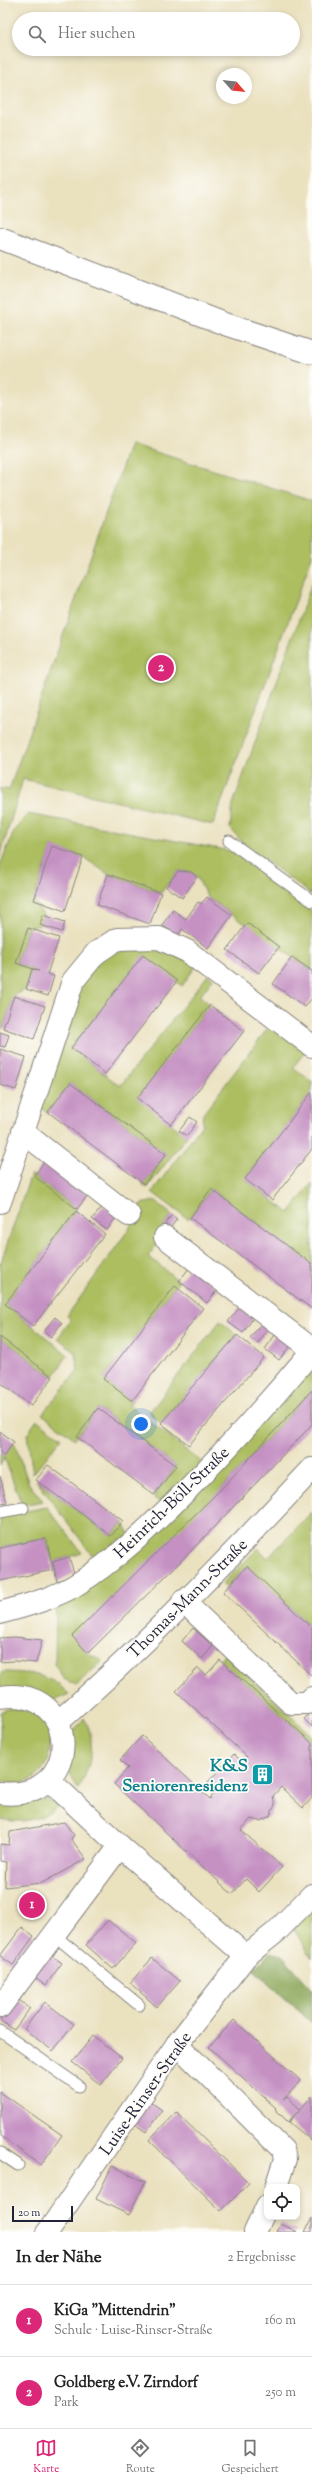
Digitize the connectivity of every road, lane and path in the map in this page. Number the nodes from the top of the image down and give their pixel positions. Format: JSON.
{"nodes":[{"id":1,"x":0,"y":238,"type":"edge"},
{"id":2,"x":312,"y":352,"type":"edge"},
{"id":3,"x":229,"y":841,"type":"dead end"},
{"id":4,"x":312,"y":901,"type":"edge"},
{"id":5,"x":309,"y":1038,"type":"edge"},
{"id":6,"x":23,"y":1132,"type":"junction"},
{"id":7,"x":0,"y":1202,"type":"edge"},
{"id":8,"x":129,"y":1215,"type":"dead end"},
{"id":9,"x":165,"y":1237,"type":"dead end"},
{"id":10,"x":312,"y":1350,"type":"edge"},
{"id":11,"x":312,"y":1469,"type":"edge"},
{"id":12,"x":23,"y":1508,"type":"dead end"},
{"id":13,"x":0,"y":1512,"type":"edge"},
{"id":14,"x":183,"y":1601,"type":"junction"},
{"id":15,"x":0,"y":1613,"type":"edge"},
{"id":16,"x":0,"y":1697,"type":"edge"},
{"id":17,"x":312,"y":1698,"type":"edge"},
{"id":18,"x":58,"y":1722,"type":"junction"},
{"id":19,"x":49,"y":1780,"type":"junction"},
{"id":20,"x":0,"y":1793,"type":"edge"},
{"id":21,"x":120,"y":1846,"type":"junction"},
{"id":22,"x":312,"y":1895,"type":"edge"},
{"id":23,"x":54,"y":1935,"type":"junction"},
{"id":24,"x":246,"y":1956,"type":"junction"},
{"id":25,"x":139,"y":2005,"type":"dead end"},
{"id":26,"x":0,"y":2007,"type":"edge"},
{"id":27,"x":0,"y":2031,"type":"edge"},
{"id":28,"x":177,"y":2044,"type":"junction"},
{"id":29,"x":79,"y":2086,"type":"dead end"},
{"id":30,"x":0,"y":2153,"type":"edge"},
{"id":31,"x":18,"y":2165,"type":"dead end"},
{"id":32,"x":277,"y":2184,"type":"edge"},
{"id":33,"x":264,"y":2212,"type":"edge"},
{"id":34,"x":48,"y":2232,"type":"edge"},
{"id":35,"x":255,"y":2232,"type":"edge"}],
"edges":[{"from":1,"to":2,"type":"street"},
{"from":3,"to":4,"type":"lane"},
{"from":5,"to":6,"type":"street"},
{"from":6,"to":7,"type":"street"},
{"from":6,"to":8,"type":"street"},
{"from":9,"to":10,"type":"street","name":"Heinrich-Böll-Straße"},
{"from":10,"to":15,"type":"street","name":"Heinrich-Böll-Straße"},
{"from":11,"to":14,"type":"street","name":"Thomas-Mann-Straße"},
{"from":12,"to":13,"type":"lane"},
{"from":14,"to":17,"type":"street"},
{"from":14,"to":18,"type":"street","name":"Thomas-Mann-Straße"},
{"from":16,"to":18,"type":"street"},
{"from":18,"to":19,"type":"street"},
{"from":19,"to":20,"type":"street"},
{"from":19,"to":21,"type":"street"},
{"from":21,"to":23,"type":"street"},
{"from":21,"to":24,"type":"street"},
{"from":22,"to":24,"type":"street","name":"Luise-Rinser-Straße"},
{"from":23,"to":25,"type":"lane"},
{"from":23,"to":26,"type":"street"},
{"from":24,"to":28,"type":"street","name":"Luise-Rinser-Straße"},
{"from":27,"to":29,"type":"lane"},
{"from":28,"to":32,"type":"street"},
{"from":28,"to":34,"type":"street","name":"Luise-Rinser-Straße"},
{"from":30,"to":31,"type":"lane"},
{"from":33,"to":35,"type":"street"}]}
